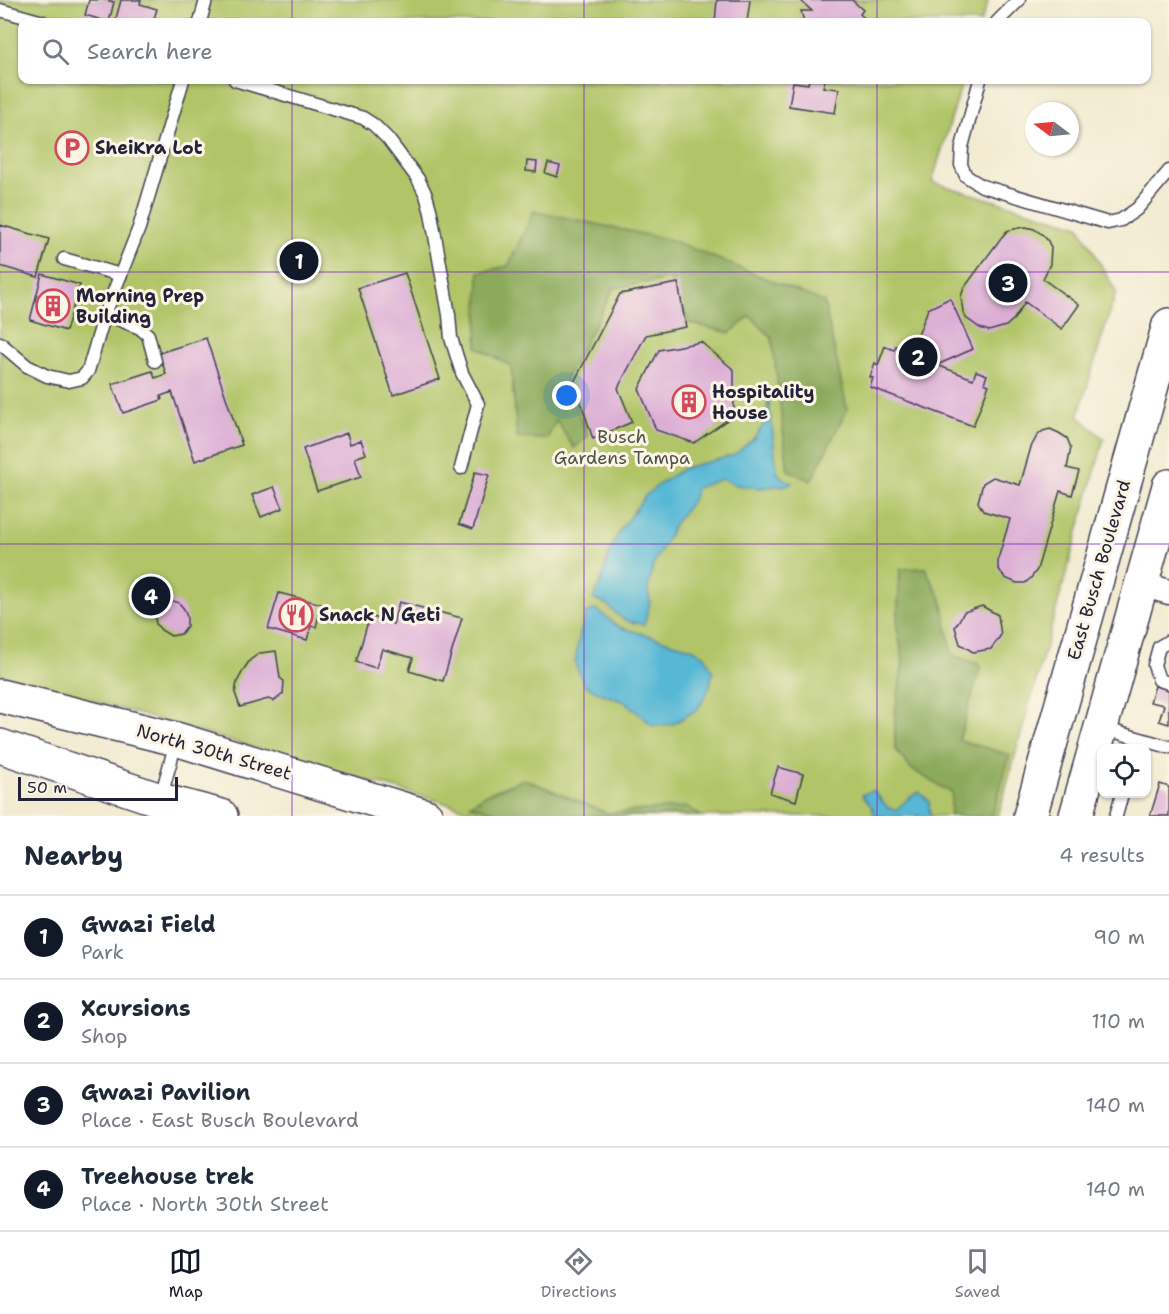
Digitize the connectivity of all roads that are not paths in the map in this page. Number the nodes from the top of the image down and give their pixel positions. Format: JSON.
{"nodes":[{"id":1,"x":206,"y":0,"type":"edge"},
{"id":2,"x":1019,"y":0,"type":"edge"},
{"id":3,"x":0,"y":9,"type":"edge"},
{"id":4,"x":30,"y":18,"type":"edge"},
{"id":5,"x":201,"y":18,"type":"edge"},
{"id":6,"x":1001,"y":18,"type":"edge"},
{"id":7,"x":182,"y":84,"type":"edge"},
{"id":8,"x":248,"y":84,"type":"edge"},
{"id":9,"x":980,"y":84,"type":"edge"},
{"id":10,"x":1169,"y":171,"type":"edge"},
{"id":11,"x":64,"y":259,"type":"dead end"},
{"id":12,"x":121,"y":275,"type":"junction"},
{"id":13,"x":105,"y":314,"type":"junction"},
{"id":14,"x":1166,"y":335,"type":"edge"},
{"id":15,"x":0,"y":343,"type":"edge"},
{"id":16,"x":155,"y":361,"type":"dead end"},
{"id":17,"x":461,"y":468,"type":"dead end"},
{"id":18,"x":1166,"y":504,"type":"edge"},
{"id":19,"x":1155,"y":588,"type":"edge"},
{"id":20,"x":1169,"y":641,"type":"edge"},
{"id":21,"x":1169,"y":683,"type":"edge"},
{"id":22,"x":0,"y":696,"type":"edge"},
{"id":23,"x":1101,"y":728,"type":"junction"},
{"id":24,"x":176,"y":739,"type":"junction"},
{"id":25,"x":0,"y":746,"type":"edge"},
{"id":26,"x":1169,"y":747,"type":"edge"},
{"id":27,"x":1095,"y":767,"type":"edge"},
{"id":28,"x":1121,"y":798,"type":"edge"},
{"id":29,"x":159,"y":804,"type":"junction"},
{"id":30,"x":220,"y":816,"type":"edge"},
{"id":31,"x":426,"y":816,"type":"edge"},
{"id":32,"x":1030,"y":816,"type":"edge"},
{"id":33,"x":1077,"y":816,"type":"edge"},
{"id":34,"x":1116,"y":816,"type":"edge"}],
"edges":[{"from":1,"to":5,"type":"lane"},
{"from":2,"to":6,"type":"lane"},
{"from":3,"to":4,"type":"lane"},
{"from":7,"to":12,"type":"lane"},
{"from":8,"to":17,"type":"lane"},
{"from":9,"to":10,"type":"lane"},
{"from":11,"to":12,"type":"lane"},
{"from":12,"to":13,"type":"lane"},
{"from":13,"to":15,"type":"lane"},
{"from":13,"to":16,"type":"lane"},
{"from":14,"to":19,"type":"main road"},
{"from":14,"to":32,"type":"main road","name":"East Busch Boulevard"},
{"from":18,"to":19,"type":"main road"},
{"from":19,"to":23,"type":"main road"},
{"from":20,"to":21,"type":"lane"},
{"from":22,"to":24,"type":"main road","name":"North 30th Street"},
{"from":23,"to":26,"type":"lane"},
{"from":23,"to":27,"type":"main road"},
{"from":24,"to":29,"type":"lane"},
{"from":24,"to":31,"type":"main road","name":"North 30th Street"},
{"from":25,"to":29,"type":"main road"},
{"from":27,"to":33,"type":"main road"},
{"from":28,"to":34,"type":"lane"},
{"from":29,"to":30,"type":"main road"}]}
